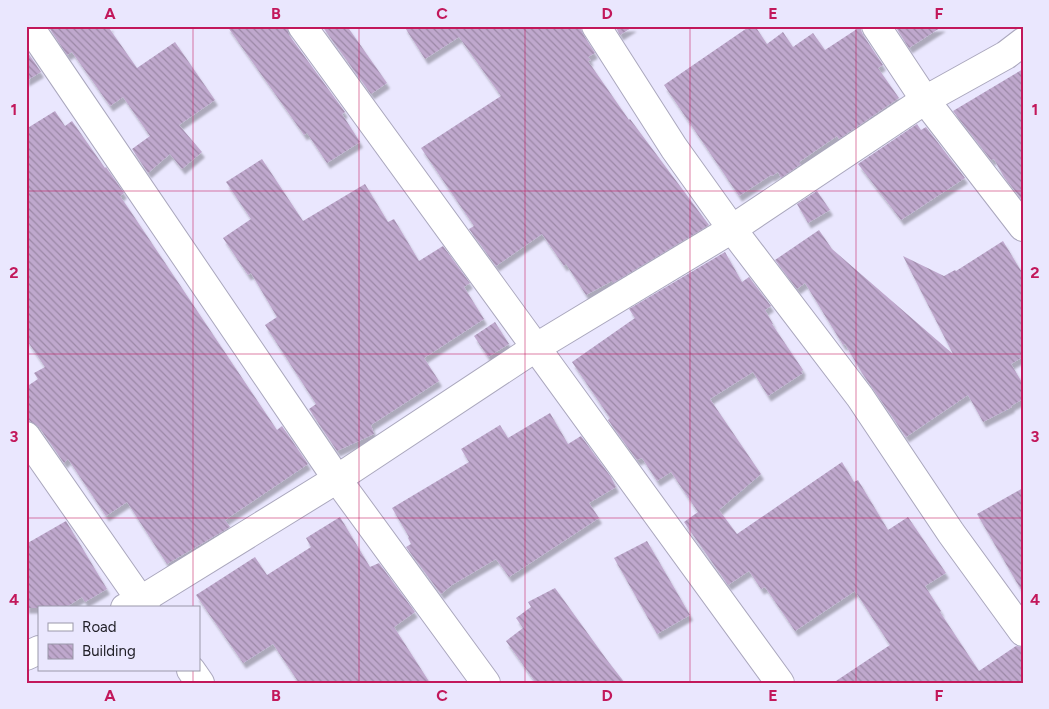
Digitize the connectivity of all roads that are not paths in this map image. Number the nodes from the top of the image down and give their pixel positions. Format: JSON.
{"nodes":[{"id":1,"x":29,"y":26,"type":"edge"},
{"id":2,"x":302,"y":26,"type":"edge"},
{"id":3,"x":596,"y":26,"type":"edge"},
{"id":4,"x":876,"y":26,"type":"edge"},
{"id":5,"x":1023,"y":42,"type":"edge"},
{"id":6,"x":925,"y":100,"type":"junction"},
{"id":7,"x":1020,"y":216,"type":"edge"},
{"id":8,"x":732,"y":229,"type":"junction"},
{"id":9,"x":535,"y":348,"type":"junction"},
{"id":10,"x":26,"y":436,"type":"edge"},
{"id":11,"x":337,"y":479,"type":"junction"},
{"id":12,"x":137,"y":605,"type":"edge"},
{"id":13,"x":1023,"y":632,"type":"edge"},
{"id":14,"x":38,"y":650,"type":"edge"},
{"id":15,"x":26,"y":656,"type":"edge"},
{"id":16,"x":192,"y":672,"type":"edge"},
{"id":17,"x":200,"y":683,"type":"edge"},
{"id":18,"x":486,"y":683,"type":"edge"},
{"id":19,"x":780,"y":683,"type":"edge"}],
"edges":[{"from":1,"to":11,"type":"street"},
{"from":2,"to":9,"type":"street"},
{"from":3,"to":8,"type":"street"},
{"from":4,"to":6,"type":"street"},
{"from":5,"to":6,"type":"street"},
{"from":6,"to":7,"type":"street"},
{"from":6,"to":8,"type":"street"},
{"from":8,"to":9,"type":"street"},
{"from":8,"to":13,"type":"street"},
{"from":9,"to":11,"type":"street"},
{"from":9,"to":19,"type":"street"},
{"from":10,"to":12,"type":"street"},
{"from":11,"to":12,"type":"street"},
{"from":11,"to":18,"type":"street"},
{"from":14,"to":15,"type":"street"},
{"from":16,"to":17,"type":"street"}]}
